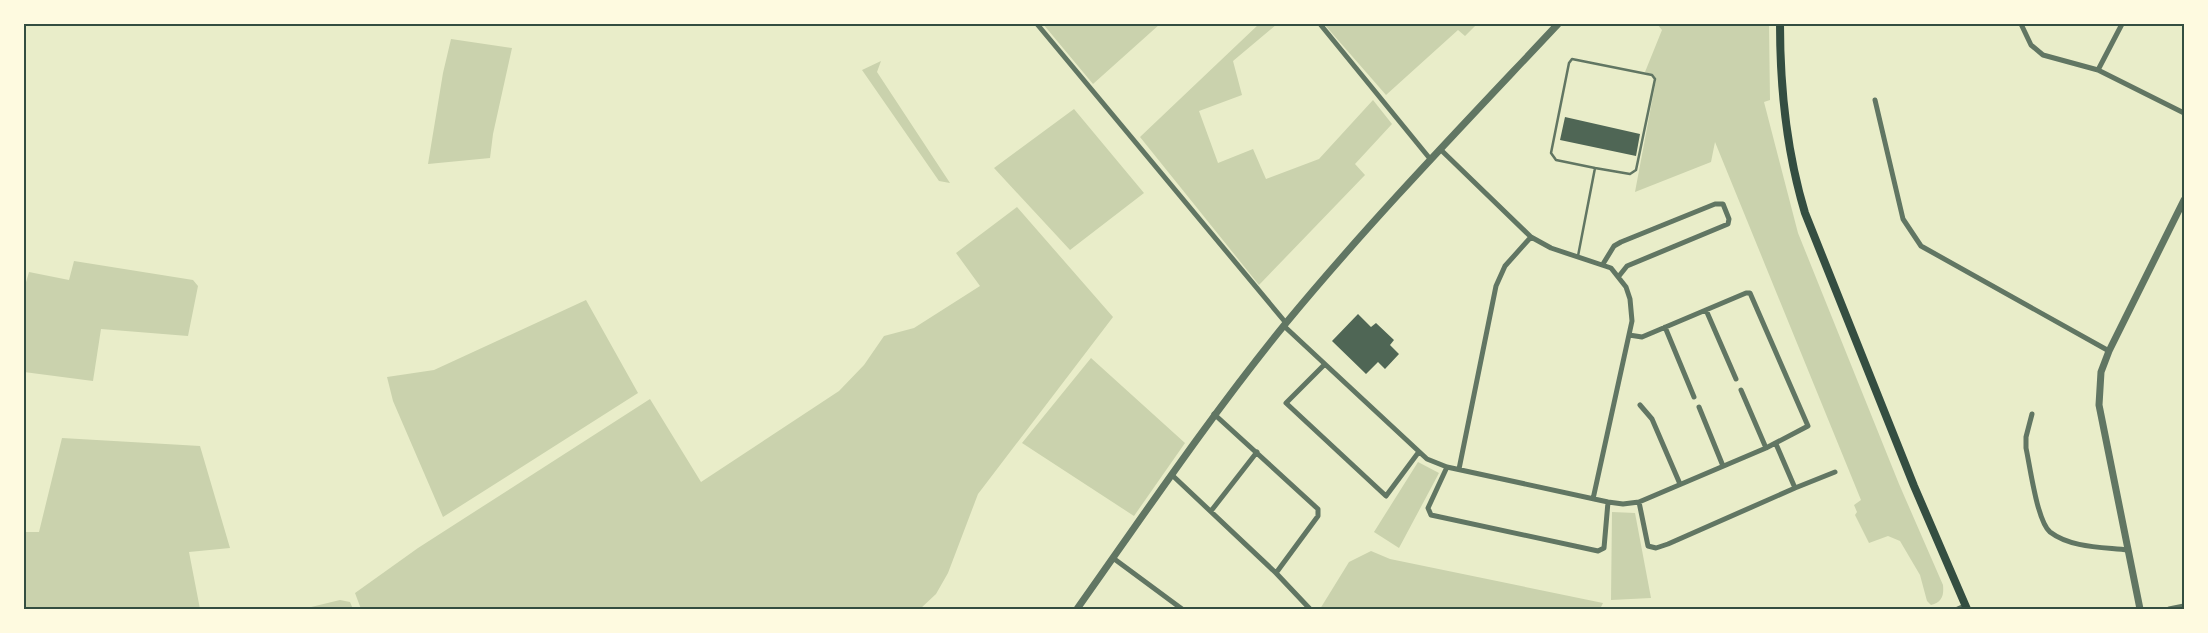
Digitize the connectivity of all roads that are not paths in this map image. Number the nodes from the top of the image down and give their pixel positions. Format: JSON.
{"nodes":[{"id":1,"x":1037,"y":24,"type":"edge"},
{"id":2,"x":1320,"y":24,"type":"edge"},
{"id":3,"x":1558,"y":24,"type":"edge"},
{"id":4,"x":1780,"y":24,"type":"edge"},
{"id":5,"x":2022,"y":24,"type":"edge"},
{"id":6,"x":2122,"y":24,"type":"edge"},
{"id":7,"x":2098,"y":70,"type":"junction"},
{"id":8,"x":1875,"y":100,"type":"dead end"},
{"id":9,"x":2184,"y":113,"type":"edge"},
{"id":10,"x":1440,"y":149,"type":"junction"},
{"id":11,"x":1431,"y":160,"type":"junction"},
{"id":12,"x":1596,"y":168,"type":"junction"},
{"id":13,"x":2183,"y":204,"type":"edge"},
{"id":14,"x":1531,"y":237,"type":"junction"},
{"id":15,"x":1578,"y":256,"type":"junction"},
{"id":16,"x":1603,"y":264,"type":"junction"},
{"id":17,"x":1619,"y":276,"type":"junction"},
{"id":18,"x":1706,"y":310,"type":"junction"},
{"id":19,"x":1285,"y":325,"type":"junction"},
{"id":20,"x":1665,"y":327,"type":"junction"},
{"id":21,"x":1629,"y":335,"type":"junction"},
{"id":22,"x":2109,"y":352,"type":"junction"},
{"id":23,"x":1324,"y":364,"type":"junction"},
{"id":24,"x":1736,"y":379,"type":"dead end"},
{"id":25,"x":1741,"y":390,"type":"dead end"},
{"id":26,"x":1694,"y":397,"type":"dead end"},
{"id":27,"x":1640,"y":405,"type":"dead end"},
{"id":28,"x":1699,"y":407,"type":"dead end"},
{"id":29,"x":1214,"y":414,"type":"junction"},
{"id":30,"x":2032,"y":414,"type":"dead end"},
{"id":31,"x":1776,"y":444,"type":"junction"},
{"id":32,"x":1766,"y":448,"type":"junction"},
{"id":33,"x":1258,"y":452,"type":"junction"},
{"id":34,"x":1418,"y":453,"type":"junction"},
{"id":35,"x":1447,"y":466,"type":"junction"},
{"id":36,"x":1723,"y":466,"type":"junction"},
{"id":37,"x":1459,"y":469,"type":"junction"},
{"id":38,"x":1835,"y":472,"type":"dead end"},
{"id":39,"x":1172,"y":475,"type":"junction"},
{"id":40,"x":1680,"y":484,"type":"junction"},
{"id":41,"x":1795,"y":488,"type":"junction"},
{"id":42,"x":1594,"y":499,"type":"junction"},
{"id":43,"x":1608,"y":502,"type":"junction"},
{"id":44,"x":1639,"y":502,"type":"junction"},
{"id":45,"x":1211,"y":511,"type":"junction"},
{"id":46,"x":2128,"y":550,"type":"junction"},
{"id":47,"x":1113,"y":558,"type":"junction"},
{"id":48,"x":1276,"y":573,"type":"junction"},
{"id":49,"x":2184,"y":606,"type":"edge"},
{"id":50,"x":1966,"y":607,"type":"edge"},
{"id":51,"x":1077,"y":609,"type":"edge"},
{"id":52,"x":1182,"y":609,"type":"edge"},
{"id":53,"x":1310,"y":609,"type":"edge"},
{"id":54,"x":1955,"y":609,"type":"edge"},
{"id":55,"x":2140,"y":609,"type":"edge"},
{"id":56,"x":2169,"y":609,"type":"edge"}],
"edges":[{"from":1,"to":19,"type":"street"},
{"from":2,"to":11,"type":"street"},
{"from":3,"to":10,"type":"street"},
{"from":4,"to":50,"type":"main road"},
{"from":5,"to":7,"type":"street"},
{"from":6,"to":7,"type":"street"},
{"from":7,"to":9,"type":"street"},
{"from":8,"to":22,"type":"street"},
{"from":10,"to":11,"type":"street"},
{"from":10,"to":14,"type":"street"},
{"from":11,"to":19,"type":"street"},
{"from":12,"to":12,"type":"lane"},
{"from":12,"to":15,"type":"lane"},
{"from":13,"to":22,"type":"street"},
{"from":14,"to":15,"type":"street"},
{"from":14,"to":37,"type":"street"},
{"from":15,"to":16,"type":"street"},
{"from":16,"to":17,"type":"street"},
{"from":16,"to":17,"type":"street"},
{"from":17,"to":21,"type":"street"},
{"from":18,"to":20,"type":"street"},
{"from":18,"to":24,"type":"street"},
{"from":18,"to":31,"type":"street"},
{"from":19,"to":23,"type":"street"},
{"from":19,"to":29,"type":"street"},
{"from":20,"to":21,"type":"street"},
{"from":20,"to":26,"type":"street"},
{"from":21,"to":42,"type":"street"},
{"from":22,"to":46,"type":"street"},
{"from":23,"to":34,"type":"street"},
{"from":23,"to":34,"type":"street"},
{"from":25,"to":32,"type":"street"},
{"from":27,"to":40,"type":"street"},
{"from":28,"to":36,"type":"street"},
{"from":29,"to":33,"type":"street"},
{"from":29,"to":39,"type":"street"},
{"from":30,"to":46,"type":"street"},
{"from":31,"to":32,"type":"street"},
{"from":31,"to":41,"type":"street"},
{"from":32,"to":36,"type":"street"},
{"from":33,"to":45,"type":"street"},
{"from":33,"to":48,"type":"street"},
{"from":34,"to":35,"type":"street"},
{"from":35,"to":37,"type":"street"},
{"from":35,"to":43,"type":"street"},
{"from":36,"to":40,"type":"street"},
{"from":37,"to":42,"type":"street"},
{"from":38,"to":41,"type":"street"},
{"from":39,"to":45,"type":"street"},
{"from":39,"to":47,"type":"street"},
{"from":40,"to":44,"type":"street"},
{"from":41,"to":44,"type":"street"},
{"from":42,"to":43,"type":"street"},
{"from":43,"to":44,"type":"street"},
{"from":45,"to":48,"type":"street"},
{"from":46,"to":55,"type":"street"},
{"from":47,"to":51,"type":"street"},
{"from":47,"to":52,"type":"street"},
{"from":48,"to":53,"type":"street"},
{"from":49,"to":56,"type":"street"},
{"from":50,"to":54,"type":"lane"}]}
